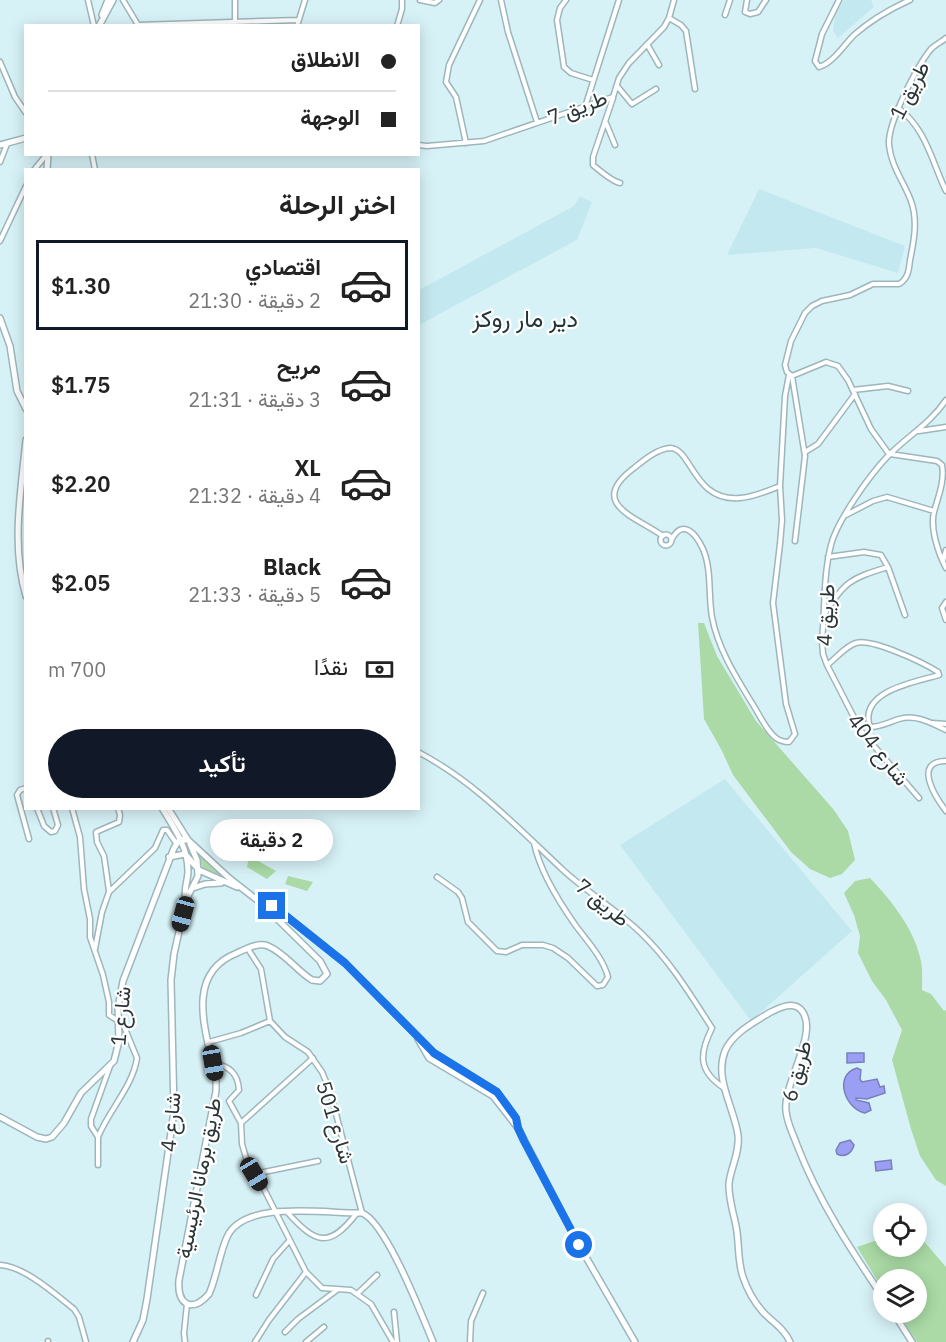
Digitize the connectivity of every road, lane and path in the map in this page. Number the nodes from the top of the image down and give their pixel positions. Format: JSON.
{"nodes":[{"id":1,"x":87,"y":0,"type":"edge"},
{"id":2,"x":108,"y":0,"type":"edge"},
{"id":3,"x":113,"y":0,"type":"edge"},
{"id":4,"x":123,"y":0,"type":"edge"},
{"id":5,"x":235,"y":0,"type":"edge"},
{"id":6,"x":305,"y":0,"type":"edge"},
{"id":7,"x":402,"y":0,"type":"edge"},
{"id":8,"x":420,"y":0,"type":"edge"},
{"id":9,"x":439,"y":0,"type":"edge"},
{"id":10,"x":480,"y":0,"type":"edge"},
{"id":11,"x":501,"y":0,"type":"edge"},
{"id":12,"x":566,"y":0,"type":"edge"},
{"id":13,"x":619,"y":0,"type":"edge"},
{"id":14,"x":674,"y":0,"type":"edge"},
{"id":15,"x":730,"y":0,"type":"edge"},
{"id":16,"x":747,"y":0,"type":"edge"},
{"id":17,"x":766,"y":0,"type":"edge"},
{"id":18,"x":838,"y":0,"type":"edge"},
{"id":19,"x":910,"y":0,"type":"edge"},
{"id":20,"x":725,"y":15,"type":"dead end"},
{"id":21,"x":669,"y":18,"type":"junction"},
{"id":22,"x":298,"y":20,"type":"junction"},
{"id":23,"x":235,"y":22,"type":"junction"},
{"id":24,"x":93,"y":24,"type":"edge"},
{"id":25,"x":99,"y":24,"type":"edge"},
{"id":26,"x":100,"y":24,"type":"edge"},
{"id":27,"x":138,"y":24,"type":"edge"},
{"id":28,"x":171,"y":24,"type":"edge"},
{"id":29,"x":297,"y":24,"type":"edge"},
{"id":30,"x":398,"y":24,"type":"edge"},
{"id":31,"x":946,"y":38,"type":"edge"},
{"id":32,"x":647,"y":44,"type":"junction"},
{"id":33,"x":0,"y":62,"type":"edge"},
{"id":34,"x":659,"y":65,"type":"dead end"},
{"id":35,"x":593,"y":80,"type":"junction"},
{"id":36,"x":616,"y":86,"type":"junction"},
{"id":37,"x":656,"y":89,"type":"dead end"},
{"id":38,"x":694,"y":89,"type":"dead end"},
{"id":39,"x":613,"y":98,"type":"junction"},
{"id":40,"x":586,"y":105,"type":"junction"},
{"id":41,"x":898,"y":108,"type":"junction"},
{"id":42,"x":24,"y":110,"type":"edge"},
{"id":43,"x":606,"y":122,"type":"junction"},
{"id":44,"x":537,"y":123,"type":"junction"},
{"id":45,"x":24,"y":139,"type":"edge"},
{"id":46,"x":466,"y":143,"type":"junction"},
{"id":47,"x":7,"y":144,"type":"junction"},
{"id":48,"x":420,"y":144,"type":"edge"},
{"id":49,"x":0,"y":145,"type":"edge"},
{"id":50,"x":615,"y":145,"type":"dead end"},
{"id":51,"x":46,"y":156,"type":"edge"},
{"id":52,"x":0,"y":162,"type":"edge"},
{"id":53,"x":36,"y":168,"type":"edge"},
{"id":54,"x":620,"y":183,"type":"dead end"},
{"id":55,"x":24,"y":190,"type":"edge"},
{"id":56,"x":946,"y":191,"type":"edge"},
{"id":57,"x":0,"y":241,"type":"edge"},
{"id":58,"x":0,"y":318,"type":"edge"},
{"id":59,"x":791,"y":375,"type":"junction"},
{"id":60,"x":908,"y":391,"type":"dead end"},
{"id":61,"x":854,"y":392,"type":"junction"},
{"id":62,"x":946,"y":400,"type":"edge"},
{"id":63,"x":24,"y":405,"type":"edge"},
{"id":64,"x":946,"y":427,"type":"edge"},
{"id":65,"x":918,"y":431,"type":"junction"},
{"id":66,"x":805,"y":452,"type":"junction"},
{"id":67,"x":889,"y":454,"type":"junction"},
{"id":68,"x":24,"y":463,"type":"edge"},
{"id":69,"x":780,"y":486,"type":"junction"},
{"id":70,"x":934,"y":511,"type":"junction"},
{"id":71,"x":845,"y":516,"type":"junction"},
{"id":72,"x":663,"y":536,"type":"junction"},
{"id":73,"x":672,"y":539,"type":"junction"},
{"id":74,"x":795,"y":541,"type":"dead end"},
{"id":75,"x":946,"y":550,"type":"edge"},
{"id":76,"x":828,"y":556,"type":"junction"},
{"id":77,"x":942,"y":561,"type":"junction"},
{"id":78,"x":888,"y":567,"type":"junction"},
{"id":79,"x":946,"y":568,"type":"edge"},
{"id":80,"x":24,"y":588,"type":"edge"},
{"id":81,"x":946,"y":602,"type":"edge"},
{"id":82,"x":904,"y":615,"type":"dead end"},
{"id":83,"x":824,"y":616,"type":"junction"},
{"id":84,"x":946,"y":620,"type":"edge"},
{"id":85,"x":826,"y":665,"type":"junction"},
{"id":86,"x":939,"y":673,"type":"junction"},
{"id":87,"x":946,"y":678,"type":"edge"},
{"id":88,"x":931,"y":723,"type":"junction"},
{"id":89,"x":946,"y":724,"type":"edge"},
{"id":90,"x":946,"y":730,"type":"edge"},
{"id":91,"x":420,"y":753,"type":"edge"},
{"id":92,"x":946,"y":761,"type":"edge"},
{"id":93,"x":24,"y":789,"type":"edge"},
{"id":94,"x":919,"y":798,"type":"dead end"},
{"id":95,"x":38,"y":810,"type":"edge"},
{"id":96,"x":54,"y":810,"type":"edge"},
{"id":97,"x":73,"y":810,"type":"edge"},
{"id":98,"x":119,"y":810,"type":"edge"},
{"id":99,"x":163,"y":810,"type":"edge"},
{"id":100,"x":169,"y":810,"type":"edge"},
{"id":101,"x":946,"y":811,"type":"edge"},
{"id":102,"x":29,"y":839,"type":"dead end"},
{"id":103,"x":188,"y":840,"type":"junction"},
{"id":104,"x":178,"y":841,"type":"junction"},
{"id":105,"x":534,"y":842,"type":"junction"},
{"id":106,"x":185,"y":854,"type":"junction"},
{"id":107,"x":169,"y":857,"type":"junction"},
{"id":108,"x":199,"y":870,"type":"junction"},
{"id":109,"x":437,"y":877,"type":"dead end"},
{"id":110,"x":228,"y":884,"type":"junction"},
{"id":111,"x":193,"y":888,"type":"junction"},
{"id":112,"x":242,"y":888,"type":"junction"},
{"id":113,"x":109,"y":892,"type":"junction"},
{"id":114,"x":186,"y":900,"type":"junction"},
{"id":115,"x":261,"y":903,"type":"junction"},
{"id":116,"x":248,"y":949,"type":"junction"},
{"id":117,"x":95,"y":950,"type":"junction"},
{"id":118,"x":118,"y":1020,"type":"junction"},
{"id":119,"x":270,"y":1021,"type":"junction"},
{"id":120,"x":209,"y":1042,"type":"junction"},
{"id":121,"x":313,"y":1058,"type":"junction"},
{"id":122,"x":213,"y":1063,"type":"junction"},
{"id":123,"x":111,"y":1065,"type":"junction"},
{"id":124,"x":724,"y":1088,"type":"junction"},
{"id":125,"x":0,"y":1117,"type":"edge"},
{"id":126,"x":241,"y":1123,"type":"junction"},
{"id":127,"x":98,"y":1137,"type":"junction"},
{"id":128,"x":318,"y":1161,"type":"dead end"},
{"id":129,"x":98,"y":1165,"type":"dead end"},
{"id":130,"x":254,"y":1174,"type":"junction"},
{"id":131,"x":275,"y":1212,"type":"junction"},
{"id":132,"x":287,"y":1212,"type":"junction"},
{"id":133,"x":360,"y":1213,"type":"junction"},
{"id":134,"x":289,"y":1241,"type":"junction"},
{"id":135,"x":0,"y":1265,"type":"edge"},
{"id":136,"x":306,"y":1272,"type":"junction"},
{"id":137,"x":377,"y":1275,"type":"dead end"},
{"id":138,"x":873,"y":1281,"type":"edge"},
{"id":139,"x":338,"y":1290,"type":"junction"},
{"id":140,"x":483,"y":1293,"type":"dead end"},
{"id":141,"x":357,"y":1294,"type":"junction"},
{"id":142,"x":256,"y":1295,"type":"dead end"},
{"id":143,"x":187,"y":1304,"type":"junction"},
{"id":144,"x":394,"y":1312,"type":"dead end"},
{"id":145,"x":900,"y":1323,"type":"edge"},
{"id":146,"x":324,"y":1327,"type":"dead end"},
{"id":147,"x":285,"y":1332,"type":"dead end"},
{"id":148,"x":86,"y":1342,"type":"edge"},
{"id":149,"x":133,"y":1342,"type":"edge"},
{"id":150,"x":185,"y":1342,"type":"edge"},
{"id":151,"x":255,"y":1342,"type":"edge"},
{"id":152,"x":306,"y":1342,"type":"edge"},
{"id":153,"x":395,"y":1342,"type":"edge"},
{"id":154,"x":433,"y":1342,"type":"edge"},
{"id":155,"x":470,"y":1342,"type":"edge"},
{"id":156,"x":635,"y":1342,"type":"edge"},
{"id":157,"x":790,"y":1342,"type":"edge"},
{"id":158,"x":912,"y":1342,"type":"edge"}],
"edges":[{"from":1,"to":24,"type":"street"},
{"from":2,"to":25,"type":"street"},
{"from":3,"to":26,"type":"street"},
{"from":4,"to":27,"type":"street"},
{"from":5,"to":23,"type":"street"},
{"from":6,"to":22,"type":"street"},
{"from":7,"to":30,"type":"street"},
{"from":8,"to":9,"type":"street"},
{"from":10,"to":46,"type":"street"},
{"from":11,"to":44,"type":"street"},
{"from":12,"to":35,"type":"street"},
{"from":13,"to":35,"type":"street"},
{"from":14,"to":21,"type":"street","name":"7 طريق"},
{"from":15,"to":20,"type":"street"},
{"from":16,"to":17,"type":"street"},
{"from":18,"to":19,"type":"street"},
{"from":21,"to":32,"type":"street","name":"7 طريق"},
{"from":21,"to":38,"type":"street"},
{"from":22,"to":23,"type":"street"},
{"from":22,"to":29,"type":"street"},
{"from":23,"to":28,"type":"street"},
{"from":31,"to":41,"type":"street","name":"طريق 1"},
{"from":32,"to":34,"type":"street"},
{"from":32,"to":36,"type":"street","name":"7 طريق"},
{"from":33,"to":42,"type":"street"},
{"from":35,"to":40,"type":"street"},
{"from":36,"to":37,"type":"street"},
{"from":36,"to":39,"type":"street","name":"7 طريق"},
{"from":39,"to":40,"type":"street","name":"7 طريق"},
{"from":39,"to":43,"type":"street"},
{"from":40,"to":44,"type":"street","name":"7 طريق"},
{"from":41,"to":56,"type":"street"},
{"from":41,"to":59,"type":"street","name":"طريق 1"},
{"from":43,"to":50,"type":"street"},
{"from":43,"to":54,"type":"street"},
{"from":44,"to":46,"type":"street","name":"7 طريق"},
{"from":45,"to":47,"type":"street"},
{"from":46,"to":48,"type":"street","name":"7 طريق"},
{"from":47,"to":49,"type":"street"},
{"from":47,"to":52,"type":"street"},
{"from":51,"to":53,"type":"street"},
{"from":55,"to":57,"type":"street"},
{"from":58,"to":63,"type":"street"},
{"from":59,"to":61,"type":"street"},
{"from":59,"to":66,"type":"street"},
{"from":59,"to":69,"type":"street"},
{"from":60,"to":61,"type":"street"},
{"from":61,"to":66,"type":"street"},
{"from":61,"to":67,"type":"street"},
{"from":62,"to":65,"type":"street","name":"طريق 4"},
{"from":64,"to":65,"type":"street"},
{"from":65,"to":67,"type":"street","name":"طريق 4"},
{"from":66,"to":74,"type":"street"},
{"from":67,"to":70,"type":"street"},
{"from":67,"to":71,"type":"street","name":"طريق 4"},
{"from":68,"to":80,"type":"street"},
{"from":69,"to":72,"type":"street"},
{"from":69,"to":73,"type":"street"},
{"from":70,"to":71,"type":"street"},
{"from":70,"to":77,"type":"street"},
{"from":71,"to":76,"type":"street","name":"طريق 4"},
{"from":72,"to":73,"type":"street"},
{"from":72,"to":73,"type":"street"},
{"from":75,"to":77,"type":"street"},
{"from":76,"to":78,"type":"street"},
{"from":76,"to":83,"type":"street","name":"طريق 4"},
{"from":77,"to":79,"type":"street"},
{"from":78,"to":82,"type":"street"},
{"from":78,"to":83,"type":"street"},
{"from":81,"to":84,"type":"street"},
{"from":83,"to":85,"type":"street","name":"طريق 4"},
{"from":85,"to":86,"type":"street","name":"طريق 4"},
{"from":85,"to":94,"type":"street","name":"شارع 404"},
{"from":86,"to":87,"type":"street"},
{"from":86,"to":88,"type":"street"},
{"from":88,"to":89,"type":"street"},
{"from":88,"to":90,"type":"street"},
{"from":91,"to":105,"type":"street","name":"طريق 7"},
{"from":92,"to":101,"type":"street"},
{"from":93,"to":102,"type":"street"},
{"from":95,"to":96,"type":"street"},
{"from":97,"to":117,"type":"street"},
{"from":98,"to":113,"type":"street"},
{"from":99,"to":104,"type":"street"},
{"from":100,"to":103,"type":"street","name":"طريق برمانا الرئيسية"},
{"from":103,"to":104,"type":"street"},
{"from":103,"to":108,"type":"street"},
{"from":103,"to":112,"type":"street","name":"طريق برمانا الرئيسية"},
{"from":104,"to":106,"type":"street"},
{"from":104,"to":107,"type":"street","name":"شارع 1"},
{"from":104,"to":113,"type":"street"},
{"from":105,"to":109,"type":"street"},
{"from":105,"to":124,"type":"street","name":"طريق 7"},
{"from":106,"to":107,"type":"street"},
{"from":106,"to":108,"type":"street"},
{"from":106,"to":114,"type":"street"},
{"from":107,"to":118,"type":"street","name":"شارع 1"},
{"from":108,"to":110,"type":"street"},
{"from":108,"to":111,"type":"street"},
{"from":110,"to":111,"type":"street"},
{"from":110,"to":112,"type":"street"},
{"from":111,"to":114,"type":"street"},
{"from":112,"to":115,"type":"street","name":"طريق برمانا الرئيسية"},
{"from":113,"to":117,"type":"street"},
{"from":114,"to":149,"type":"street","name":"شارع 4"},
{"from":115,"to":116,"type":"street","name":"طريق برمانا الرئيسية"},
{"from":115,"to":156,"type":"street"},
{"from":116,"to":119,"type":"street"},
{"from":116,"to":120,"type":"street","name":"طريق برمانا الرئيسية"},
{"from":117,"to":118,"type":"street"},
{"from":118,"to":123,"type":"street","name":"شارع 1"},
{"from":118,"to":127,"type":"street"},
{"from":119,"to":120,"type":"street"},
{"from":119,"to":121,"type":"street","name":"شارع 501"},
{"from":120,"to":122,"type":"street","name":"طريق برمانا الرئيسية"},
{"from":121,"to":126,"type":"street"},
{"from":121,"to":133,"type":"street","name":"شارع 501"},
{"from":122,"to":126,"type":"street"},
{"from":122,"to":143,"type":"street","name":"طريق برمانا الرئيسية"},
{"from":123,"to":125,"type":"street","name":"شارع 1"},
{"from":123,"to":127,"type":"street"},
{"from":124,"to":138,"type":"street","name":"طريق 6"},
{"from":124,"to":157,"type":"street","name":"طريق 6"},
{"from":126,"to":130,"type":"street"},
{"from":127,"to":129,"type":"street"},
{"from":128,"to":130,"type":"street"},
{"from":130,"to":131,"type":"street"},
{"from":131,"to":132,"type":"street","name":"طريق برمانا الرئيسية"},
{"from":131,"to":134,"type":"street"},
{"from":131,"to":143,"type":"street","name":"طريق برمانا الرئيسية"},
{"from":132,"to":133,"type":"street","name":"طريق برمانا الرئيسية"},
{"from":132,"to":133,"type":"street"},
{"from":133,"to":154,"type":"street"},
{"from":134,"to":136,"type":"street"},
{"from":134,"to":142,"type":"street"},
{"from":135,"to":148,"type":"street"},
{"from":136,"to":139,"type":"street"},
{"from":136,"to":151,"type":"street"},
{"from":137,"to":141,"type":"street"},
{"from":139,"to":141,"type":"street"},
{"from":139,"to":147,"type":"street"},
{"from":140,"to":155,"type":"street"},
{"from":141,"to":153,"type":"street"},
{"from":143,"to":150,"type":"street"},
{"from":144,"to":153,"type":"street"},
{"from":145,"to":158,"type":"street"},
{"from":146,"to":152,"type":"street"}]}
